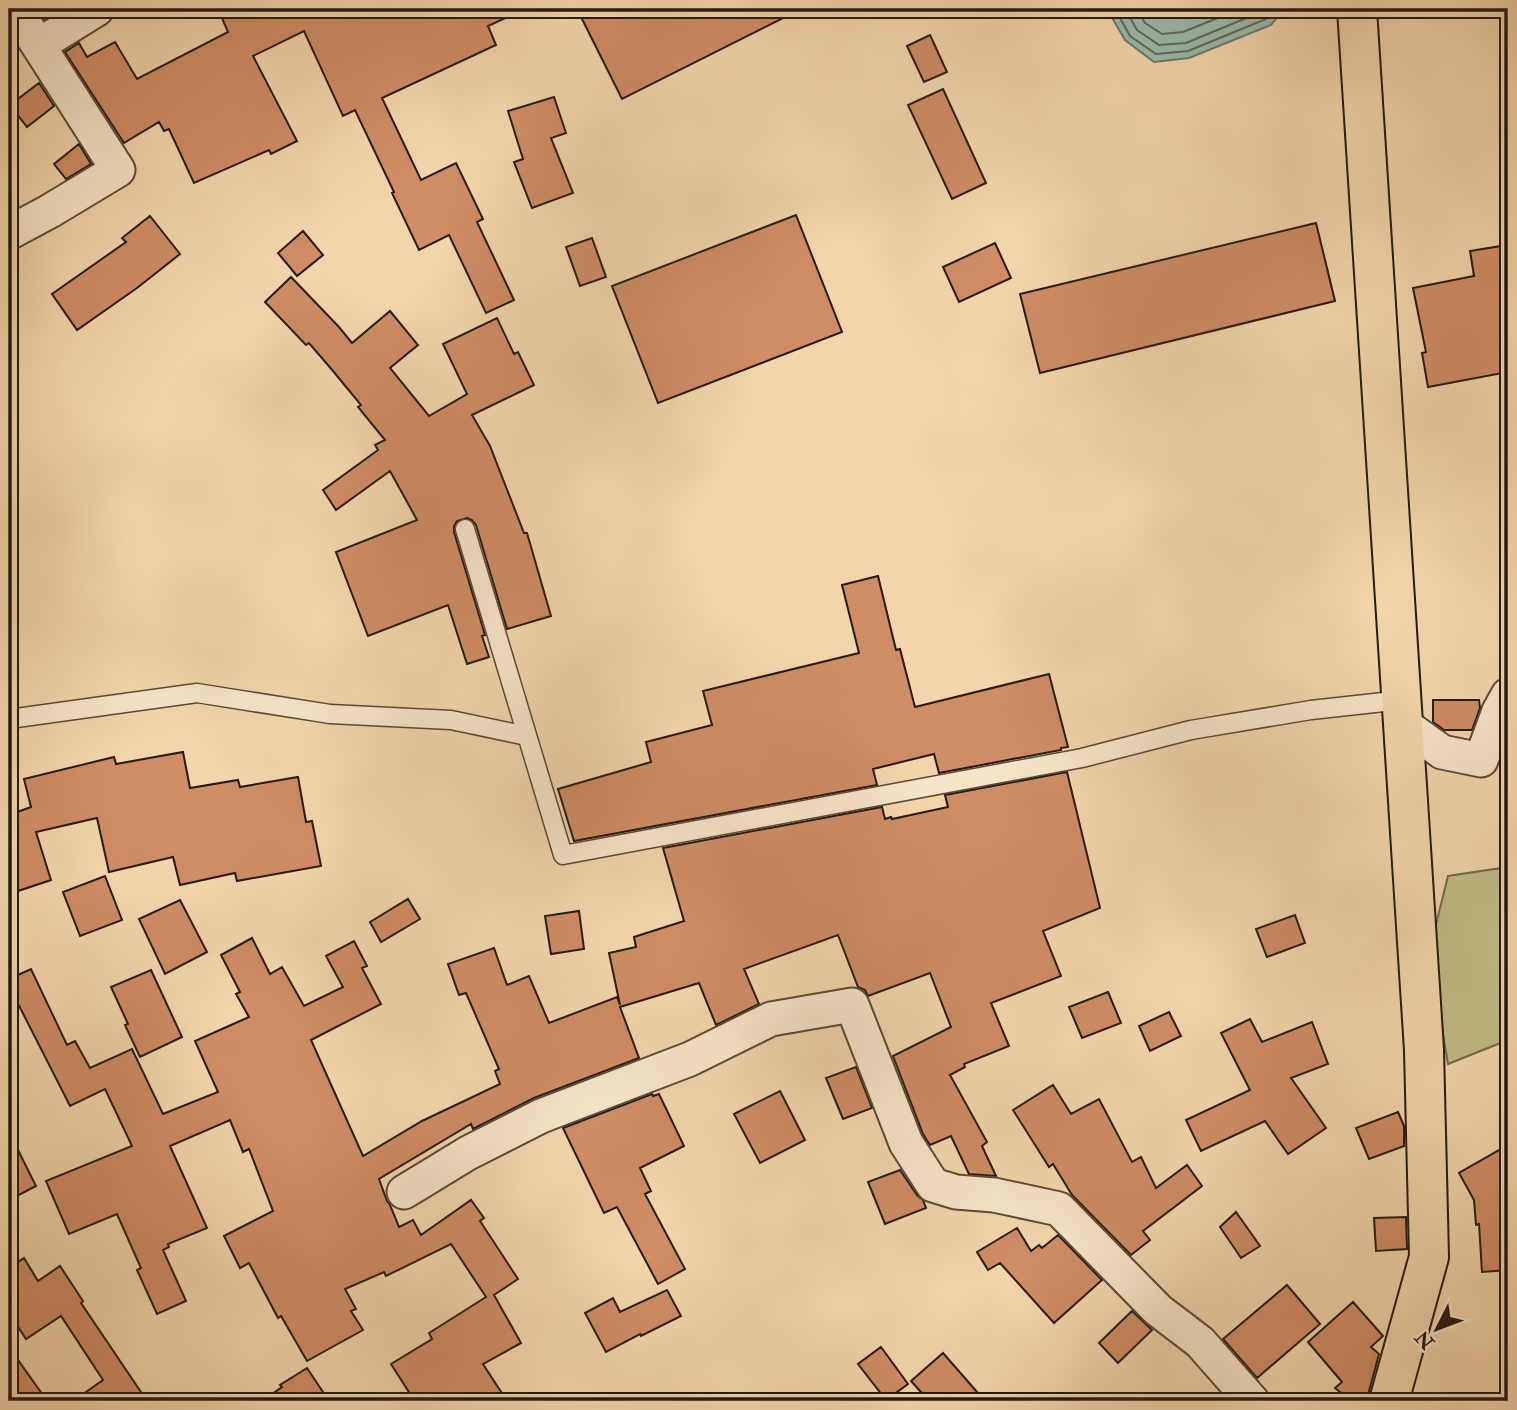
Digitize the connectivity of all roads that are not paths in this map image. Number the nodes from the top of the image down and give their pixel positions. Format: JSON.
{"nodes":[{"id":1,"x":15,"y":9,"type":"edge"},
{"id":2,"x":97,"y":9,"type":"edge"},
{"id":3,"x":1357,"y":9,"type":"edge"},
{"id":4,"x":39,"y":45,"type":"junction"},
{"id":5,"x":9,"y":233,"type":"edge"},
{"id":6,"x":465,"y":529,"type":"dead end"},
{"id":7,"x":1508,"y":695,"type":"edge"},
{"id":8,"x":1402,"y":712,"type":"junction"},
{"id":9,"x":9,"y":719,"type":"edge"},
{"id":10,"x":527,"y":736,"type":"junction"},
{"id":11,"x":404,"y":1192,"type":"dead end"},
{"id":12,"x":1252,"y":1401,"type":"edge"},
{"id":13,"x":1389,"y":1401,"type":"edge"}],
"edges":[{"from":1,"to":4,"type":"street"},
{"from":2,"to":4,"type":"street"},
{"from":3,"to":8,"type":"main road"},
{"from":4,"to":5,"type":"street"},
{"from":6,"to":10,"type":"lane"},
{"from":7,"to":8,"type":"street"},
{"from":8,"to":10,"type":"lane"},
{"from":8,"to":13,"type":"main road"},
{"from":9,"to":10,"type":"lane"},
{"from":11,"to":12,"type":"street"}]}
